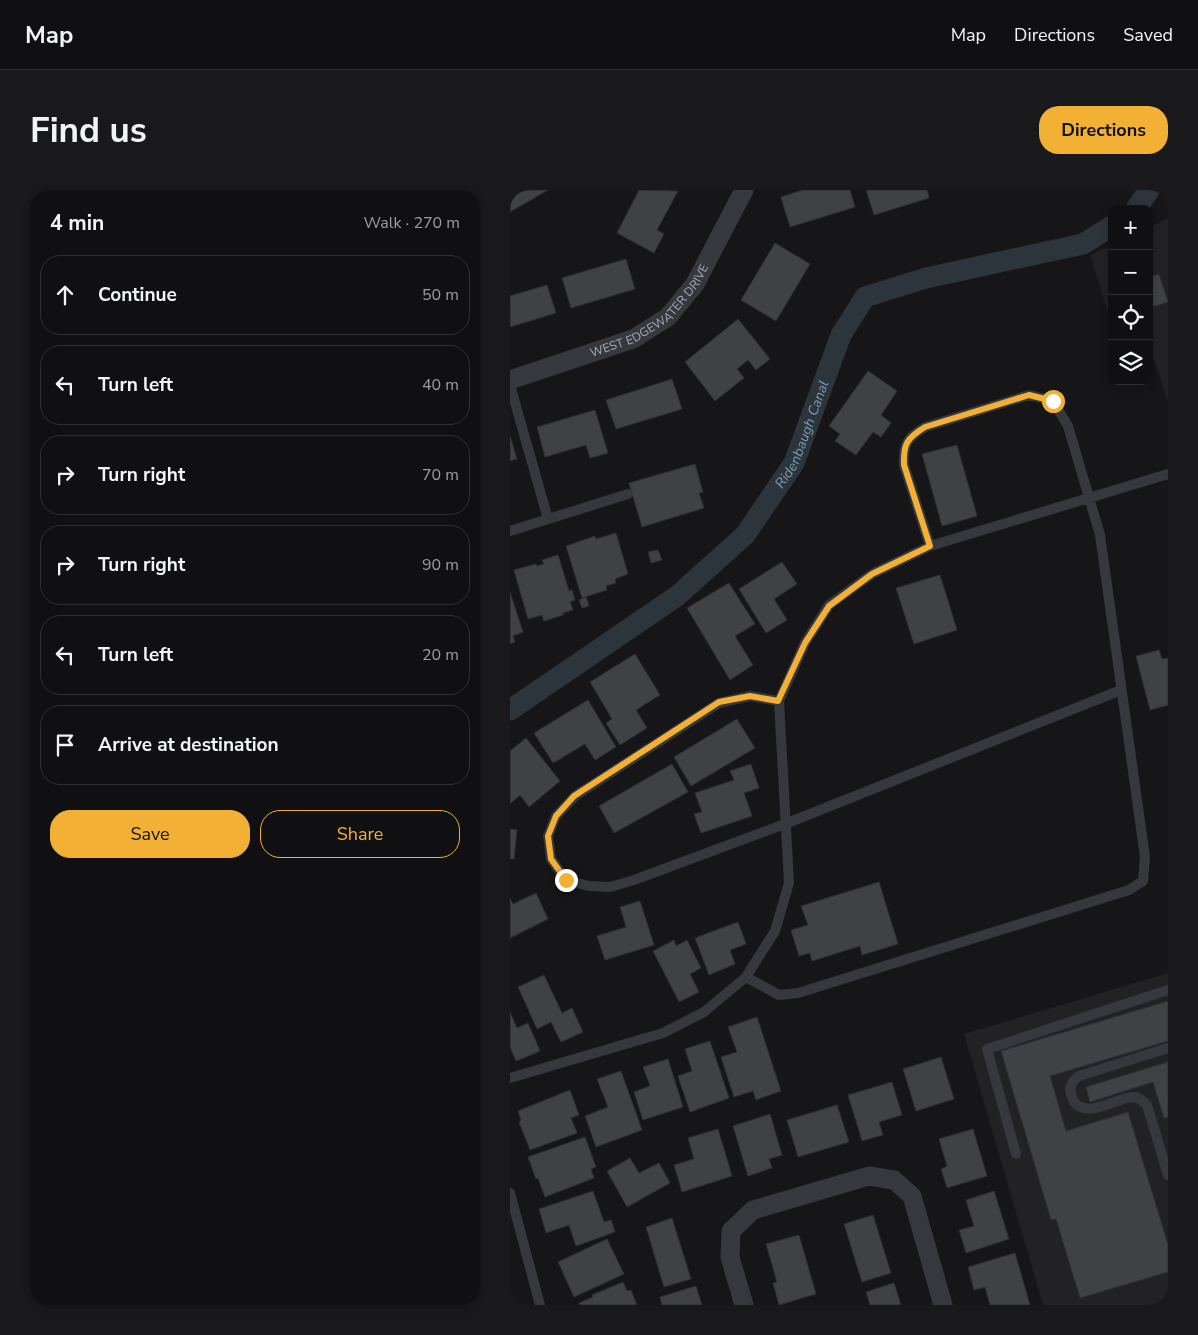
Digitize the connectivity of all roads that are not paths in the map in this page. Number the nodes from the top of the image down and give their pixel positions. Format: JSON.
{"nodes":[{"id":1,"x":744,"y":190,"type":"edge"},
{"id":2,"x":510,"y":380,"type":"edge"},
{"id":3,"x":510,"y":386,"type":"edge"},
{"id":4,"x":1168,"y":474,"type":"edge"},
{"id":5,"x":628,"y":494,"type":"dead end"},
{"id":6,"x":1088,"y":498,"type":"junction"},
{"id":7,"x":548,"y":519,"type":"junction"},
{"id":8,"x":510,"y":531,"type":"edge"},
{"id":9,"x":930,"y":546,"type":"junction"},
{"id":10,"x":1121,"y":690,"type":"junction"},
{"id":11,"x":778,"y":701,"type":"junction"},
{"id":12,"x":786,"y":824,"type":"junction"},
{"id":13,"x":746,"y":977,"type":"junction"},
{"id":14,"x":1168,"y":990,"type":"edge"},
{"id":15,"x":1168,"y":1048,"type":"edge"},
{"id":16,"x":510,"y":1078,"type":"edge"},
{"id":17,"x":1016,"y":1154,"type":"dead end"},
{"id":18,"x":1166,"y":1158,"type":"edge"},
{"id":19,"x":1168,"y":1175,"type":"edge"},
{"id":20,"x":510,"y":1193,"type":"edge"},
{"id":21,"x":540,"y":1305,"type":"edge"},
{"id":22,"x":744,"y":1305,"type":"edge"},
{"id":23,"x":943,"y":1305,"type":"edge"}],
"edges":[{"from":1,"to":2,"type":"street","name":"WEST EDGEWATER DRIVE"},
{"from":3,"to":7,"type":"lane"},
{"from":4,"to":6,"type":"lane"},
{"from":5,"to":7,"type":"lane"},
{"from":6,"to":9,"type":"lane"},
{"from":6,"to":9,"type":"lane"},
{"from":6,"to":10,"type":"lane"},
{"from":7,"to":8,"type":"lane"},
{"from":9,"to":11,"type":"lane"},
{"from":10,"to":12,"type":"lane"},
{"from":10,"to":13,"type":"lane"},
{"from":11,"to":12,"type":"lane"},
{"from":11,"to":12,"type":"lane"},
{"from":12,"to":13,"type":"lane"},
{"from":13,"to":16,"type":"lane"},
{"from":14,"to":17,"type":"lane"},
{"from":15,"to":18,"type":"lane"},
{"from":18,"to":19,"type":"lane"},
{"from":20,"to":21,"type":"lane"},
{"from":22,"to":23,"type":"street"}]}
